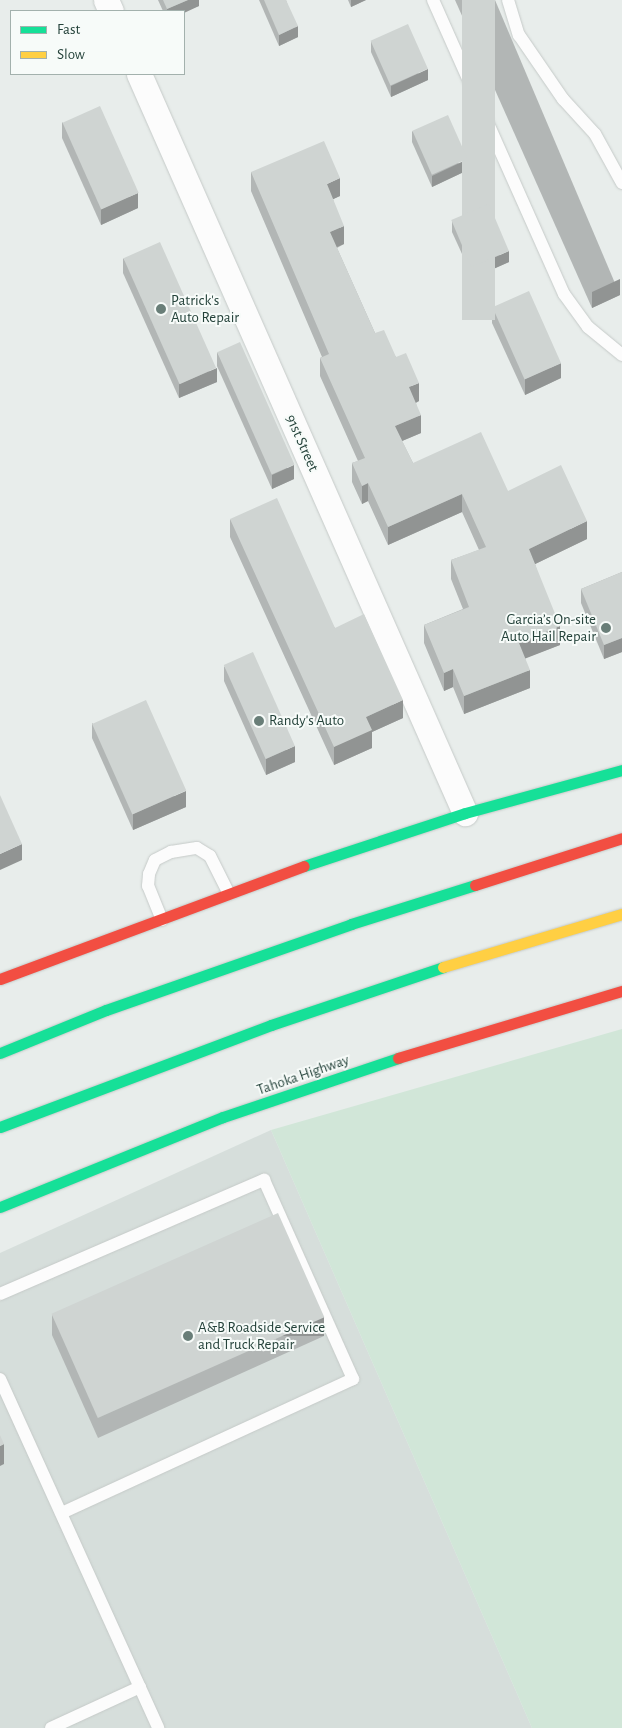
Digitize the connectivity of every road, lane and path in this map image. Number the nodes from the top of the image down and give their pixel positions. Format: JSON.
{"nodes":[{"id":1,"x":434,"y":0,"type":"edge"},
{"id":2,"x":508,"y":0,"type":"edge"},
{"id":3,"x":139,"y":75,"type":"edge"},
{"id":4,"x":622,"y":183,"type":"edge"},
{"id":5,"x":622,"y":356,"type":"edge"},
{"id":6,"x":622,"y":770,"type":"edge"},
{"id":7,"x":465,"y":813,"type":"junction"},
{"id":8,"x":622,"y":838,"type":"edge"},
{"id":9,"x":229,"y":894,"type":"junction"},
{"id":10,"x":622,"y":914,"type":"edge"},
{"id":11,"x":162,"y":920,"type":"junction"},
{"id":12,"x":0,"y":979,"type":"edge"},
{"id":13,"x":622,"y":991,"type":"edge"},
{"id":14,"x":86,"y":1018,"type":"junction"},
{"id":15,"x":0,"y":1044,"type":"edge"},
{"id":16,"x":0,"y":1053,"type":"edge"},
{"id":17,"x":58,"y":1103,"type":"junction"},
{"id":18,"x":0,"y":1127,"type":"edge"},
{"id":19,"x":0,"y":1135,"type":"edge"},
{"id":20,"x":0,"y":1207,"type":"edge"},
{"id":21,"x":0,"y":1294,"type":"edge"},
{"id":22,"x":0,"y":1379,"type":"edge"},
{"id":23,"x":61,"y":1513,"type":"junction"},
{"id":24,"x":140,"y":1687,"type":"junction"},
{"id":25,"x":51,"y":1728,"type":"edge"},
{"id":26,"x":158,"y":1728,"type":"edge"}],
"edges":[{"from":1,"to":5,"type":"lane"},
{"from":2,"to":4,"type":"lane"},
{"from":3,"to":7,"type":"street","name":"91st Street"},
{"from":6,"to":7,"type":"main road"},
{"from":7,"to":9,"type":"main road"},
{"from":8,"to":14,"type":"main road"},
{"from":9,"to":11,"type":"main road"},
{"from":9,"to":11,"type":"lane"},
{"from":10,"to":17,"type":"main road"},
{"from":11,"to":12,"type":"main road"},
{"from":13,"to":20,"type":"main road","name":"Tahoka Highway"},
{"from":14,"to":15,"type":"main road"},
{"from":14,"to":16,"type":"main road"},
{"from":17,"to":18,"type":"main road"},
{"from":17,"to":19,"type":"main road"},
{"from":21,"to":23,"type":"lane"},
{"from":22,"to":23,"type":"lane"},
{"from":23,"to":24,"type":"lane"},
{"from":24,"to":25,"type":"lane"},
{"from":24,"to":26,"type":"lane"}]}
